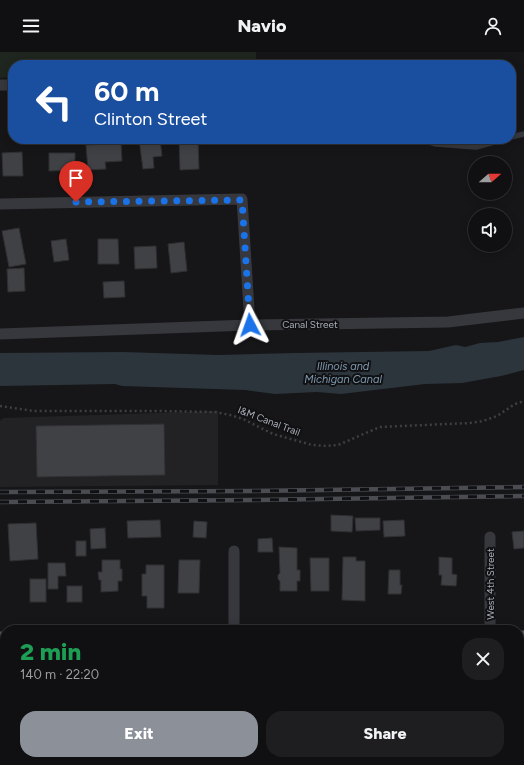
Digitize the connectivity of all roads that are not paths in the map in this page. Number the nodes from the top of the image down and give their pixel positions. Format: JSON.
{"nodes":[{"id":1,"x":436,"y":144,"type":"edge"},
{"id":2,"x":489,"y":144,"type":"edge"},
{"id":3,"x":0,"y":204,"type":"edge"},
{"id":4,"x":524,"y":313,"type":"edge"},
{"id":5,"x":250,"y":325,"type":"junction"},
{"id":6,"x":0,"y":334,"type":"edge"},
{"id":7,"x":490,"y":538,"type":"dead end"},
{"id":8,"x":234,"y":551,"type":"dead end"},
{"id":9,"x":234,"y":625,"type":"edge"},
{"id":10,"x":490,"y":625,"type":"edge"}],
"edges":[{"from":1,"to":2,"type":"lane"},
{"from":3,"to":5,"type":"street"},
{"from":4,"to":5,"type":"street","name":"Canal Street"},
{"from":5,"to":6,"type":"street","name":"Canal Street"},
{"from":7,"to":10,"type":"street","name":"West 4th Street"},
{"from":8,"to":9,"type":"street"}]}
